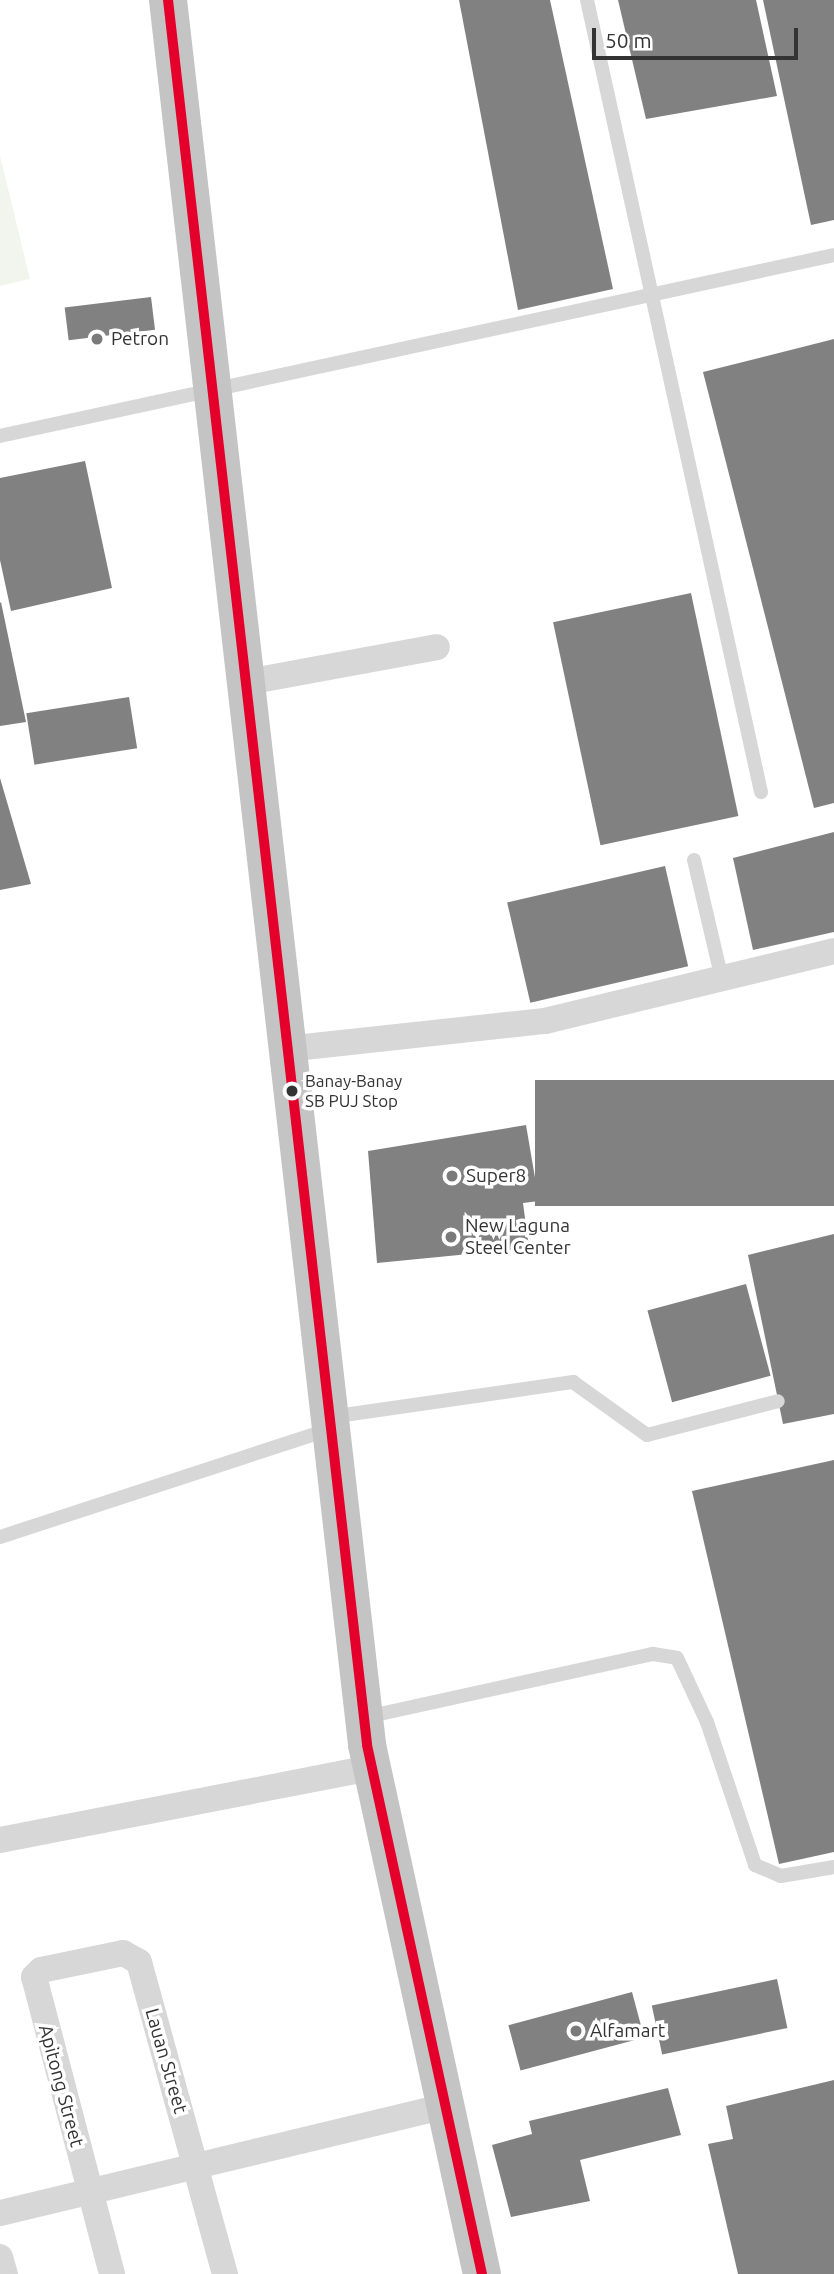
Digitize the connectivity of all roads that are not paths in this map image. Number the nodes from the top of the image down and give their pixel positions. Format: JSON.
{"nodes":[{"id":1,"x":168,"y":0,"type":"edge"},
{"id":2,"x":587,"y":0,"type":"edge"},
{"id":3,"x":834,"y":255,"type":"edge"},
{"id":4,"x":652,"y":295,"type":"junction"},
{"id":5,"x":215,"y":390,"type":"junction"},
{"id":6,"x":0,"y":436,"type":"edge"},
{"id":7,"x":437,"y":647,"type":"dead end"},
{"id":8,"x":247,"y":682,"type":"junction"},
{"id":9,"x":761,"y":792,"type":"dead end"},
{"id":10,"x":694,"y":860,"type":"dead end"},
{"id":11,"x":834,"y":951,"type":"edge"},
{"id":12,"x":722,"y":979,"type":"junction"},
{"id":13,"x":286,"y":1049,"type":"junction"},
{"id":14,"x":778,"y":1401,"type":"dead end"},
{"id":15,"x":329,"y":1423,"type":"junction"},
{"id":16,"x":0,"y":1537,"type":"edge"},
{"id":17,"x":364,"y":1717,"type":"junction"},
{"id":18,"x":371,"y":1768,"type":"junction"},
{"id":19,"x":0,"y":1840,"type":"edge"},
{"id":20,"x":834,"y":1867,"type":"edge"},
{"id":21,"x":34,"y":1977,"type":"joint"},
{"id":22,"x":441,"y":2107,"type":"junction"},
{"id":23,"x":197,"y":2170,"type":"junction"},
{"id":24,"x":90,"y":2194,"type":"junction"},
{"id":25,"x":0,"y":2213,"type":"edge"},
{"id":26,"x":0,"y":2257,"type":"edge"},
{"id":27,"x":5,"y":2274,"type":"edge"},
{"id":28,"x":112,"y":2274,"type":"edge"},
{"id":29,"x":225,"y":2274,"type":"edge"},
{"id":30,"x":482,"y":2274,"type":"edge"}],
"edges":[{"from":1,"to":5,"type":"highway"},
{"from":2,"to":4,"type":"lane"},
{"from":3,"to":4,"type":"lane"},
{"from":4,"to":5,"type":"lane"},
{"from":4,"to":9,"type":"lane"},
{"from":5,"to":6,"type":"lane"},
{"from":5,"to":8,"type":"highway"},
{"from":7,"to":8,"type":"street"},
{"from":8,"to":13,"type":"highway"},
{"from":10,"to":12,"type":"lane"},
{"from":11,"to":12,"type":"street"},
{"from":12,"to":13,"type":"street"},
{"from":13,"to":15,"type":"highway"},
{"from":14,"to":15,"type":"lane"},
{"from":15,"to":16,"type":"lane"},
{"from":15,"to":17,"type":"highway"},
{"from":17,"to":18,"type":"highway"},
{"from":17,"to":20,"type":"lane"},
{"from":18,"to":19,"type":"street"},
{"from":18,"to":22,"type":"highway"},
{"from":21,"to":23,"type":"street","name":"Lauan Street"},
{"from":21,"to":24,"type":"street","name":"Apitong Street"},
{"from":22,"to":23,"type":"street"},
{"from":22,"to":30,"type":"highway"},
{"from":23,"to":24,"type":"street"},
{"from":23,"to":29,"type":"street","name":"Lauan Street"},
{"from":24,"to":25,"type":"street"},
{"from":24,"to":28,"type":"street","name":"Apitong Street"},
{"from":26,"to":27,"type":"street"}]}
